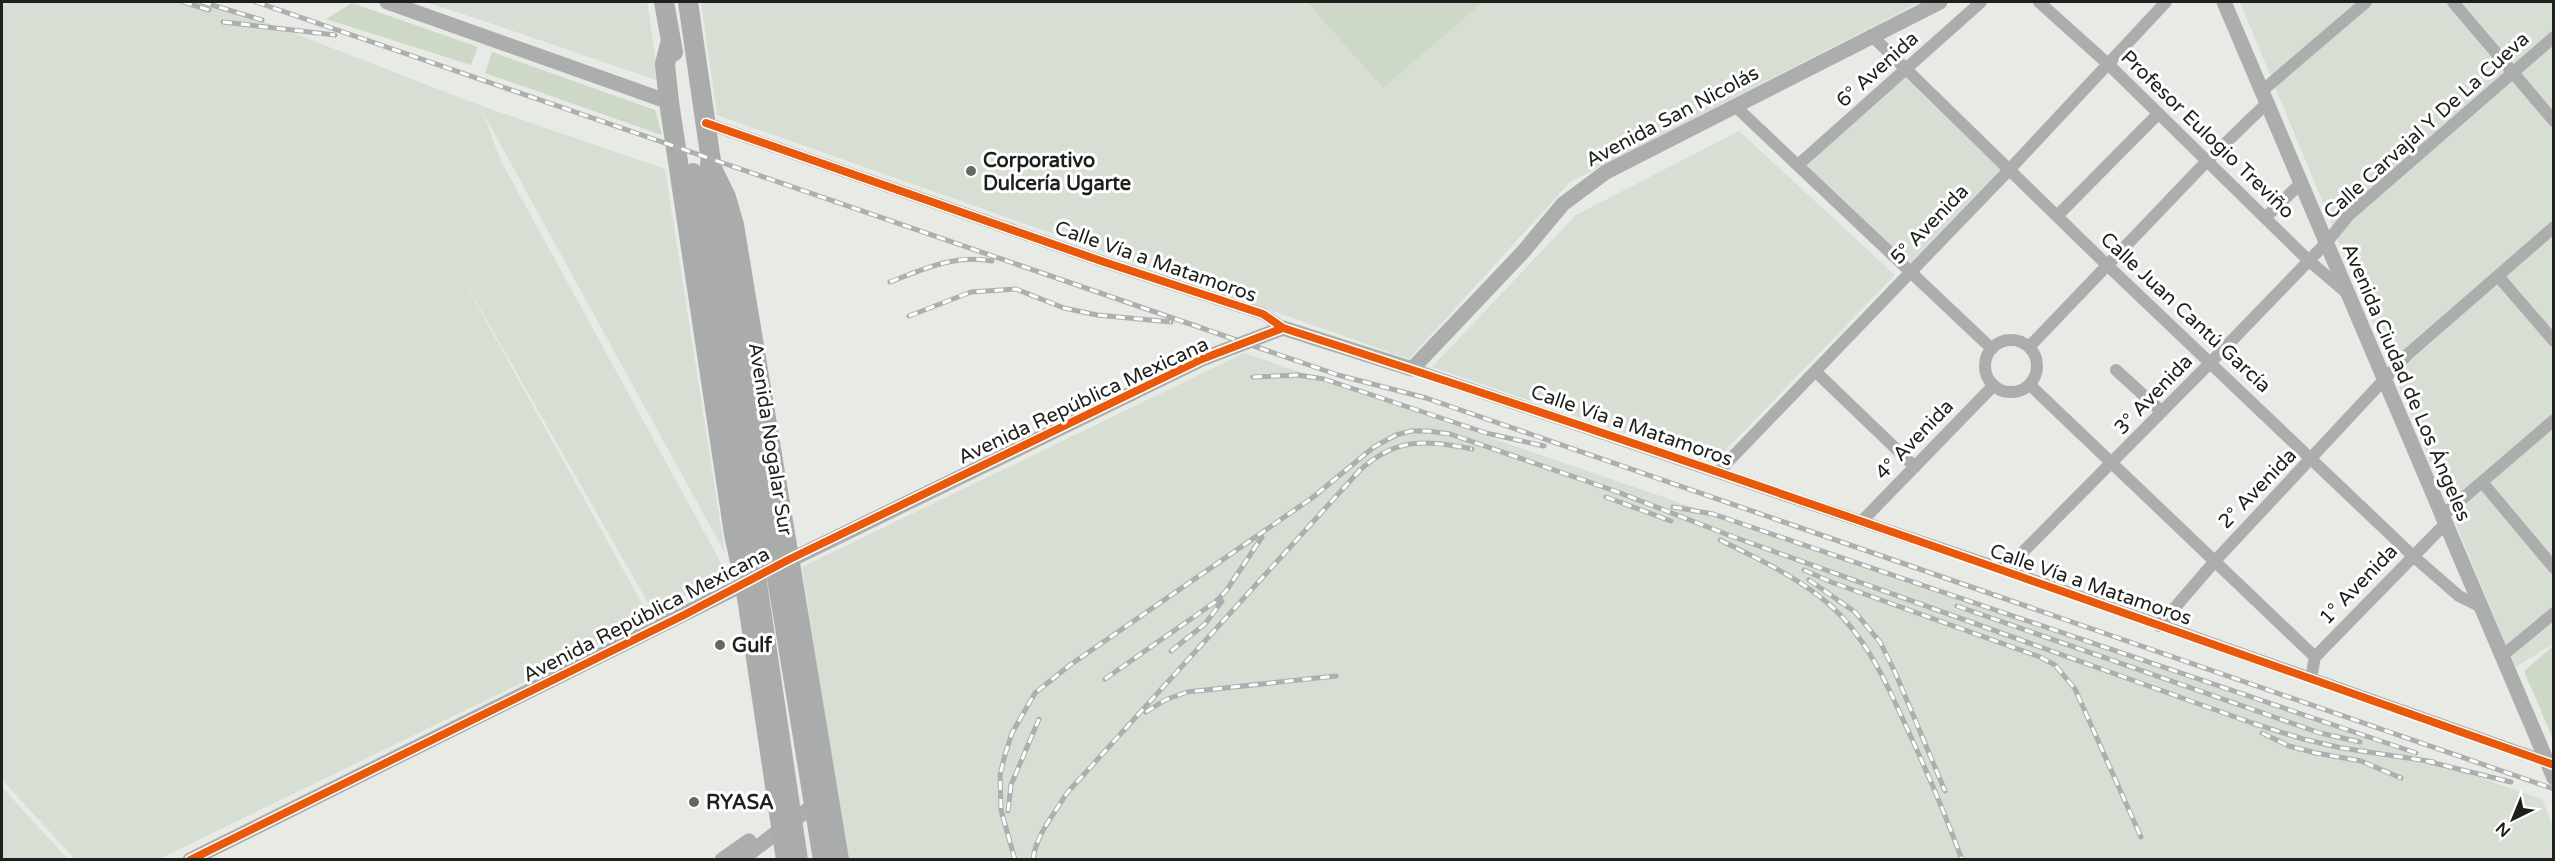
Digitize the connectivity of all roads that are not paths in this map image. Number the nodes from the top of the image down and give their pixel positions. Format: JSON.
{"nodes":[{"id":1,"x":387,"y":2,"type":"edge"},
{"id":2,"x":664,"y":2,"type":"edge"},
{"id":3,"x":688,"y":2,"type":"edge"},
{"id":4,"x":1940,"y":2,"type":"edge"},
{"id":5,"x":1981,"y":2,"type":"edge"},
{"id":6,"x":2039,"y":2,"type":"edge"},
{"id":7,"x":2166,"y":2,"type":"edge"},
{"id":8,"x":2224,"y":2,"type":"edge"},
{"id":9,"x":2366,"y":2,"type":"edge"},
{"id":10,"x":2453,"y":2,"type":"edge"},
{"id":11,"x":1871,"y":35,"type":"junction"},
{"id":12,"x":2553,"y":37,"type":"edge"},
{"id":13,"x":670,"y":40,"type":"junction"},
{"id":14,"x":2108,"y":64,"type":"junction"},
{"id":15,"x":1905,"y":69,"type":"junction"},
{"id":16,"x":2512,"y":72,"type":"junction"},
{"id":17,"x":2264,"y":97,"type":"junction"},
{"id":18,"x":669,"y":102,"type":"junction"},
{"id":19,"x":1735,"y":106,"type":"junction"},
{"id":20,"x":2158,"y":114,"type":"junction"},
{"id":21,"x":2553,"y":121,"type":"edge"},
{"id":22,"x":706,"y":123,"type":"junction"},
{"id":23,"x":2207,"y":161,"type":"junction"},
{"id":24,"x":710,"y":164,"type":"junction"},
{"id":25,"x":1798,"y":165,"type":"junction"},
{"id":26,"x":2009,"y":170,"type":"junction"},
{"id":27,"x":2301,"y":183,"type":"junction"},
{"id":28,"x":2057,"y":216,"type":"junction"},
{"id":29,"x":2265,"y":218,"type":"junction"},
{"id":30,"x":2553,"y":227,"type":"edge"},
{"id":31,"x":2326,"y":243,"type":"junction"},
{"id":32,"x":2308,"y":260,"type":"junction"},
{"id":33,"x":2107,"y":265,"type":"junction"},
{"id":34,"x":1910,"y":270,"type":"junction"},
{"id":35,"x":719,"y":272,"type":"junction"},
{"id":36,"x":2498,"y":276,"type":"junction"},
{"id":37,"x":2349,"y":295,"type":"junction"},
{"id":38,"x":1283,"y":328,"type":"junction"},
{"id":39,"x":2553,"y":341,"type":"edge"},
{"id":40,"x":2029,"y":347,"type":"junction"},
{"id":41,"x":1992,"y":349,"type":"junction"},
{"id":42,"x":2211,"y":362,"type":"junction"},
{"id":43,"x":1412,"y":369,"type":"junction"},
{"id":44,"x":2115,"y":370,"type":"dead end"},
{"id":45,"x":1815,"y":371,"type":"junction"},
{"id":46,"x":2385,"y":379,"type":"junction"},
{"id":47,"x":1994,"y":385,"type":"junction"},
{"id":48,"x":2030,"y":385,"type":"junction"},
{"id":49,"x":2162,"y":412,"type":"junction"},
{"id":50,"x":2553,"y":420,"type":"edge"},
{"id":51,"x":2312,"y":459,"type":"junction"},
{"id":52,"x":2113,"y":463,"type":"junction"},
{"id":53,"x":1915,"y":467,"type":"junction"},
{"id":54,"x":1718,"y":472,"type":"junction"},
{"id":55,"x":2482,"y":482,"type":"junction"},
{"id":56,"x":728,"y":483,"type":"junction"},
{"id":57,"x":776,"y":483,"type":"junction"},
{"id":58,"x":1862,"y":520,"type":"junction"},
{"id":59,"x":2443,"y":521,"type":"junction"},
{"id":60,"x":734,"y":534,"type":"junction"},
{"id":61,"x":2413,"y":555,"type":"junction"},
{"id":62,"x":790,"y":559,"type":"junction"},
{"id":63,"x":2215,"y":561,"type":"junction"},
{"id":64,"x":2553,"y":568,"type":"edge"},
{"id":65,"x":2005,"y":570,"type":"junction"},
{"id":66,"x":745,"y":584,"type":"junction"},
{"id":67,"x":2481,"y":607,"type":"junction"},
{"id":68,"x":2553,"y":613,"type":"edge"},
{"id":69,"x":799,"y":615,"type":"junction"},
{"id":70,"x":2159,"y":626,"type":"junction"},
{"id":71,"x":2502,"y":656,"type":"junction"},
{"id":72,"x":2315,"y":657,"type":"junction"},
{"id":73,"x":756,"y":658,"type":"junction"},
{"id":74,"x":808,"y":666,"type":"junction"},
{"id":75,"x":2311,"y":678,"type":"junction"},
{"id":76,"x":2550,"y":764,"type":"edge"},
{"id":77,"x":2553,"y":778,"type":"edge"},
{"id":78,"x":828,"y":795,"type":"junction"},
{"id":79,"x":783,"y":825,"type":"junction"},
{"id":80,"x":190,"y":860,"type":"edge"},
{"id":81,"x":722,"y":860,"type":"edge"},
{"id":82,"x":740,"y":860,"type":"edge"},
{"id":83,"x":788,"y":860,"type":"edge"},
{"id":84,"x":798,"y":860,"type":"edge"},
{"id":85,"x":826,"y":860,"type":"edge"},
{"id":86,"x":837,"y":860,"type":"edge"}],
"edges":[{"from":1,"to":18,"type":"street"},
{"from":2,"to":13,"type":"highway","name":"Avenida Nogalar Sur"},
{"from":3,"to":22,"type":"highway","name":"Avenida Nogalar Sur"},
{"from":4,"to":11,"type":"street","name":"Avenida San Nicolás"},
{"from":5,"to":15,"type":"street","name":"6° Avenida"},
{"from":6,"to":14,"type":"street","name":"Profesor Eulogio Treviño"},
{"from":7,"to":14,"type":"street","name":"5° Avenida"},
{"from":8,"to":17,"type":"street","name":"Avenida Ciudad de Los Ángeles"},
{"from":9,"to":17,"type":"street"},
{"from":10,"to":16,"type":"street"},
{"from":11,"to":15,"type":"street","name":"Calle Juan Cantú García"},
{"from":11,"to":19,"type":"street","name":"Avenida San Nicolás"},
{"from":12,"to":16,"type":"street","name":"Calle Carvajal Y De La Cueva"},
{"from":13,"to":18,"type":"highway"},
{"from":13,"to":35,"type":"highway","name":"Avenida Nogalar Sur"},
{"from":14,"to":20,"type":"street","name":"Profesor Eulogio Treviño"},
{"from":14,"to":26,"type":"street","name":"5° Avenida"},
{"from":15,"to":25,"type":"street","name":"6° Avenida"},
{"from":15,"to":26,"type":"street","name":"Calle Juan Cantú García"},
{"from":16,"to":21,"type":"street"},
{"from":16,"to":31,"type":"street","name":"Calle Carvajal Y De La Cueva"},
{"from":17,"to":23,"type":"street"},
{"from":17,"to":27,"type":"street","name":"Avenida Ciudad de Los Ángeles"},
{"from":18,"to":56,"type":"highway"},
{"from":19,"to":25,"type":"street"},
{"from":19,"to":43,"type":"street","name":"Avenida San Nicolás"},
{"from":20,"to":23,"type":"street","name":"Profesor Eulogio Treviño"},
{"from":20,"to":28,"type":"street"},
{"from":22,"to":24,"type":"highway","name":"Avenida Nogalar Sur"},
{"from":22,"to":38,"type":"street","name":"Calle Vía a Matamoros"},
{"from":23,"to":29,"type":"street","name":"Profesor Eulogio Treviño"},
{"from":23,"to":33,"type":"street"},
{"from":24,"to":35,"type":"highway","name":"Avenida Nogalar Sur"},
{"from":24,"to":57,"type":"highway"},
{"from":25,"to":34,"type":"street"},
{"from":26,"to":28,"type":"street","name":"Calle Juan Cantú García"},
{"from":26,"to":34,"type":"street","name":"5° Avenida"},
{"from":27,"to":29,"type":"street"},
{"from":27,"to":31,"type":"street","name":"Avenida Ciudad de Los Ángeles"},
{"from":28,"to":33,"type":"street","name":"Calle Juan Cantú García"},
{"from":29,"to":32,"type":"street","name":"Profesor Eulogio Treviño"},
{"from":30,"to":36,"type":"street","name":"2° Avenida"},
{"from":31,"to":32,"type":"street","name":"3° Avenida"},
{"from":31,"to":37,"type":"street","name":"Avenida Ciudad de Los Ángeles"},
{"from":32,"to":37,"type":"street","name":"Profesor Eulogio Treviño"},
{"from":32,"to":42,"type":"street","name":"3° Avenida"},
{"from":33,"to":40,"type":"street"},
{"from":33,"to":42,"type":"street","name":"Calle Juan Cantú García"},
{"from":34,"to":41,"type":"street"},
{"from":34,"to":45,"type":"street","name":"5° Avenida"},
{"from":35,"to":84,"type":"highway","name":"Avenida Nogalar Sur","bridge":true},
{"from":35,"to":85,"type":"highway","name":"Avenida Nogalar Sur","bridge":true},
{"from":36,"to":39,"type":"street"},
{"from":36,"to":46,"type":"street","name":"2° Avenida"},
{"from":37,"to":46,"type":"street","name":"Avenida Ciudad de Los Ángeles"},
{"from":38,"to":43,"type":"street","name":"Calle Vía a Matamoros"},
{"from":38,"to":62,"type":"street","name":"Avenida República Mexicana"},
{"from":40,"to":41,"type":"street"},
{"from":40,"to":48,"type":"street"},
{"from":41,"to":47,"type":"street"},
{"from":42,"to":49,"type":"street","name":"3° Avenida"},
{"from":42,"to":51,"type":"street","name":"Calle Juan Cantú García"},
{"from":43,"to":54,"type":"street","name":"Calle Vía a Matamoros"},
{"from":44,"to":49,"type":"street"},
{"from":45,"to":53,"type":"street"},
{"from":45,"to":54,"type":"street","name":"5° Avenida"},
{"from":46,"to":51,"type":"street","name":"2° Avenida"},
{"from":46,"to":59,"type":"street","name":"Avenida Ciudad de Los Ángeles"},
{"from":47,"to":48,"type":"street"},
{"from":47,"to":53,"type":"street","name":"4° Avenida"},
{"from":48,"to":52,"type":"street"},
{"from":49,"to":52,"type":"street","name":"3° Avenida"},
{"from":50,"to":55,"type":"street","name":"1° Avenida"},
{"from":51,"to":61,"type":"street","name":"Calle Juan Cantú García"},
{"from":51,"to":63,"type":"street","name":"2° Avenida"},
{"from":52,"to":63,"type":"street"},
{"from":52,"to":65,"type":"street","name":"3° Avenida"},
{"from":53,"to":58,"type":"street","name":"4° Avenida"},
{"from":54,"to":58,"type":"street","name":"Calle Vía a Matamoros"},
{"from":55,"to":59,"type":"street","name":"1° Avenida"},
{"from":55,"to":64,"type":"street"},
{"from":56,"to":57,"type":"highway"},
{"from":56,"to":60,"type":"highway"},
{"from":57,"to":62,"type":"highway"},
{"from":58,"to":65,"type":"street","name":"Calle Vía a Matamoros"},
{"from":59,"to":61,"type":"street","name":"1° Avenida"},
{"from":59,"to":67,"type":"street","name":"Avenida Ciudad de Los Ángeles"},
{"from":60,"to":62,"type":"highway"},
{"from":60,"to":66,"type":"highway"},
{"from":61,"to":67,"type":"street","name":"Calle Juan Cantú García"},
{"from":61,"to":72,"type":"street","name":"1° Avenida"},
{"from":62,"to":66,"type":"street","name":"Avenida República Mexicana"},
{"from":62,"to":69,"type":"highway"},
{"from":63,"to":70,"type":"street","name":"2° Avenida"},
{"from":63,"to":72,"type":"street"},
{"from":65,"to":70,"type":"street","name":"Calle Vía a Matamoros"},
{"from":66,"to":69,"type":"highway"},
{"from":66,"to":73,"type":"highway"},
{"from":66,"to":80,"type":"street","name":"Avenida República Mexicana"},
{"from":67,"to":71,"type":"street","name":"Avenida Ciudad de Los Ángeles"},
{"from":68,"to":71,"type":"street"},
{"from":69,"to":74,"type":"highway"},
{"from":70,"to":75,"type":"street","name":"Calle Vía a Matamoros"},
{"from":71,"to":76,"type":"street","name":"Avenida Ciudad de Los Ángeles"},
{"from":72,"to":75,"type":"street"},
{"from":73,"to":74,"type":"highway"},
{"from":73,"to":79,"type":"highway"},
{"from":74,"to":78,"type":"highway"},
{"from":75,"to":76,"type":"street","name":"Calle Vía a Matamoros"},
{"from":76,"to":77,"type":"street","name":"Avenida Ciudad de Los Ángeles"},
{"from":78,"to":79,"type":"street"},
{"from":78,"to":86,"type":"highway"},
{"from":79,"to":81,"type":"street"},
{"from":79,"to":82,"type":"street"},
{"from":79,"to":83,"type":"highway"},
{"from":79,"to":86,"type":"highway"},
{"from":83,"to":85,"type":"highway"}]}
